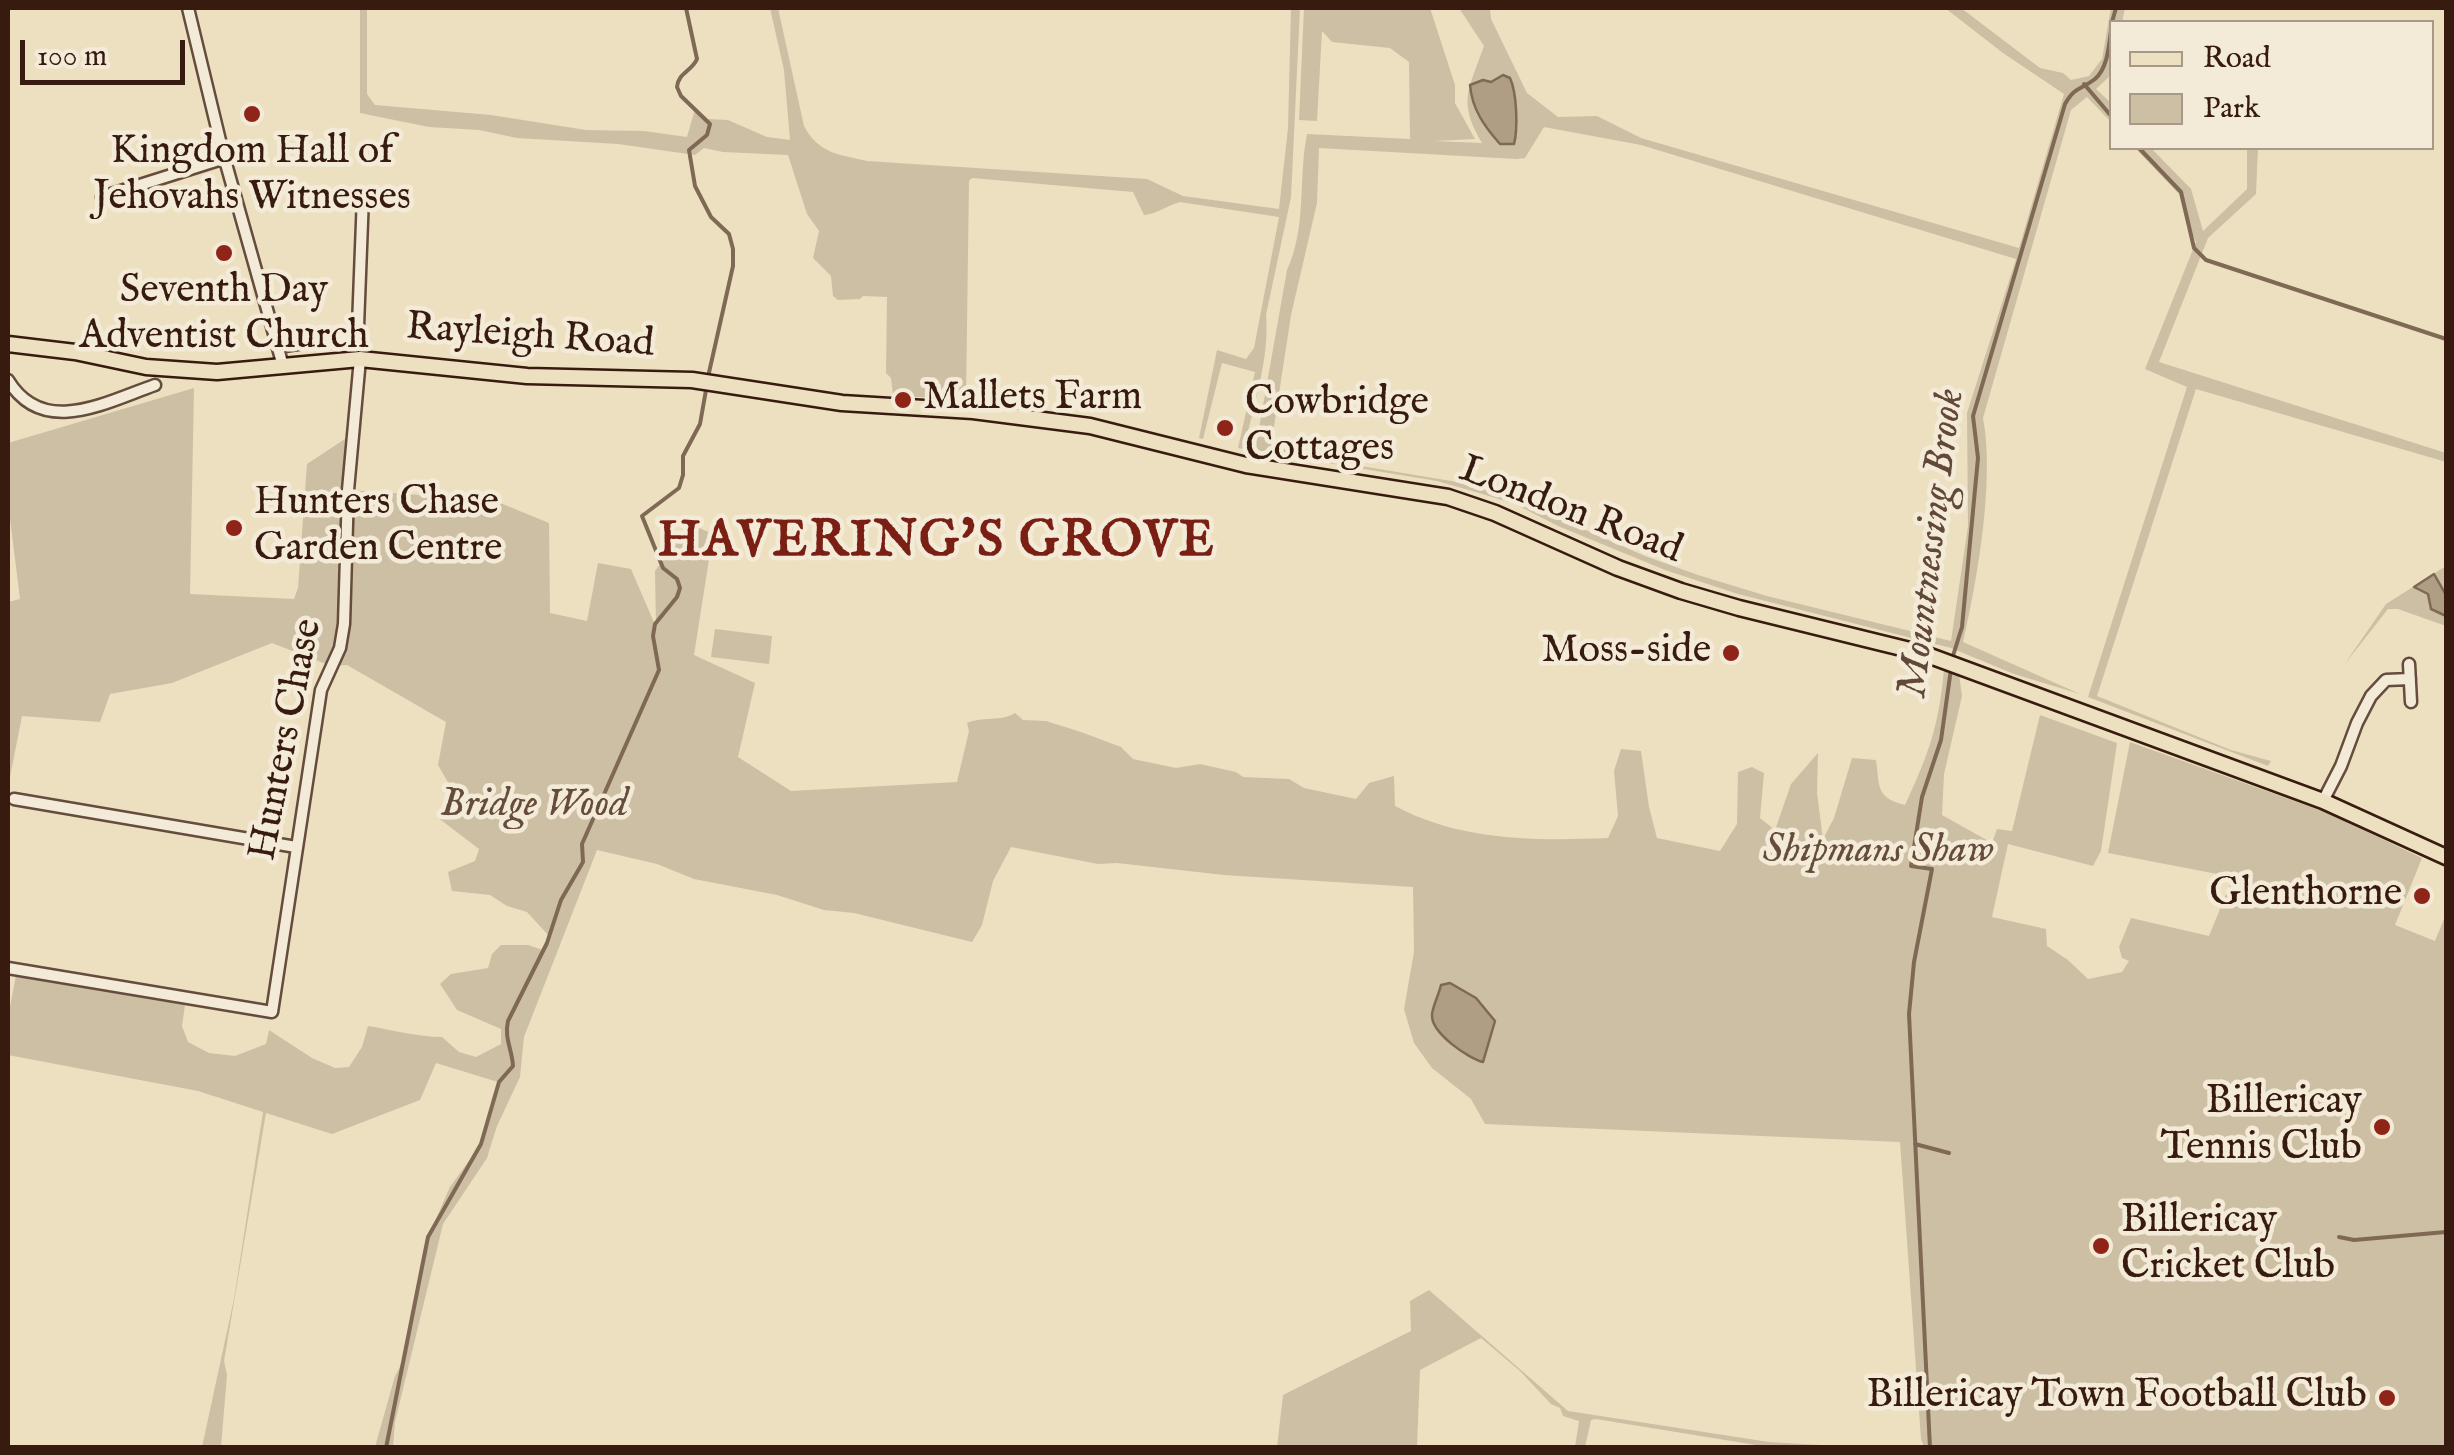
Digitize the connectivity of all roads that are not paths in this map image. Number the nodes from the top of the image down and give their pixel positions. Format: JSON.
{"nodes":[{"id":1,"x":188,"y":8,"type":"edge"},
{"id":2,"x":225,"y":158,"type":"junction"},
{"id":3,"x":102,"y":196,"type":"dead end"},
{"id":4,"x":363,"y":196,"type":"dead end"},
{"id":5,"x":8,"y":344,"type":"edge"},
{"id":6,"x":278,"y":347,"type":"junction"},
{"id":7,"x":360,"y":359,"type":"junction"},
{"id":8,"x":283,"y":366,"type":"junction"},
{"id":9,"x":8,"y":380,"type":"edge"},
{"id":10,"x":692,"y":380,"type":"joint"},
{"id":11,"x":155,"y":385,"type":"dead end"},
{"id":12,"x":2409,"y":664,"type":"dead end"},
{"id":13,"x":2410,"y":678,"type":"junction"},
{"id":14,"x":2411,"y":702,"type":"dead end"},
{"id":15,"x":14,"y":798,"type":"dead end"},
{"id":16,"x":2322,"y":801,"type":"junction"},
{"id":17,"x":296,"y":847,"type":"junction"},
{"id":18,"x":2446,"y":857,"type":"edge"},
{"id":19,"x":8,"y":968,"type":"edge"}],
"edges":[{"from":1,"to":2,"type":"street"},
{"from":2,"to":3,"type":"street"},
{"from":2,"to":6,"type":"street"},
{"from":4,"to":6,"type":"street","name":"Rayleigh Road"},
{"from":5,"to":8,"type":"main road","name":"Rayleigh Road"},
{"from":6,"to":8,"type":"street"},
{"from":7,"to":8,"type":"main road","name":"Rayleigh Road"},
{"from":7,"to":10,"type":"main road","name":"Rayleigh Road"},
{"from":7,"to":17,"type":"street","name":"Hunters Chase"},
{"from":9,"to":11,"type":"street"},
{"from":10,"to":16,"type":"main road","name":"London Road"},
{"from":12,"to":13,"type":"street"},
{"from":13,"to":14,"type":"street"},
{"from":13,"to":16,"type":"street"},
{"from":15,"to":17,"type":"street"},
{"from":16,"to":18,"type":"main road","name":"London Road"},
{"from":17,"to":19,"type":"street","name":"Hunters Chase"}]}
